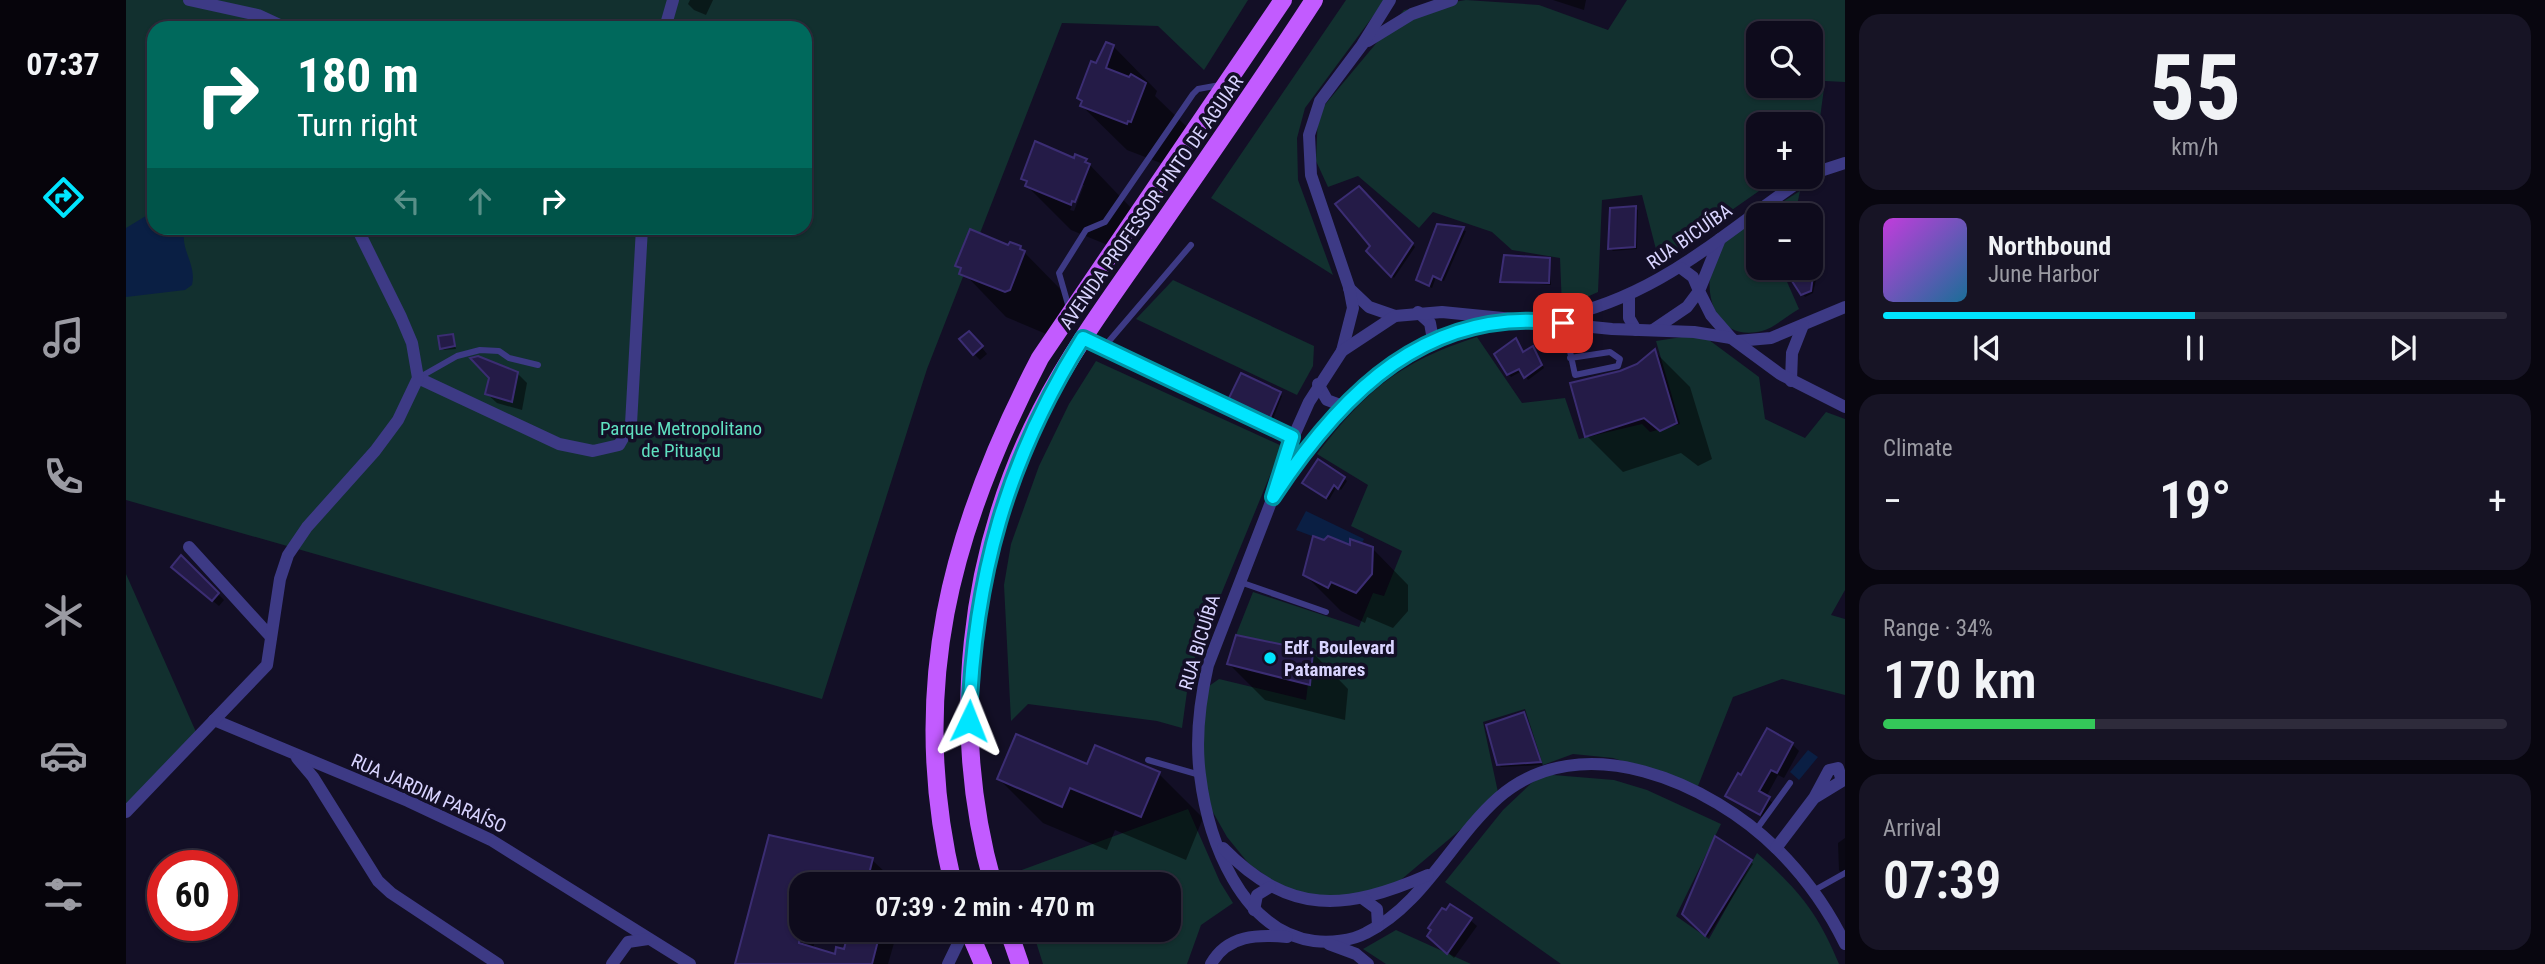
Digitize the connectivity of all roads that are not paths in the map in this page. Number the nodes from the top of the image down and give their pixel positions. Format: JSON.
{"nodes":[{"id":1,"x":189,"y":0,"type":"edge"},
{"id":2,"x":673,"y":0,"type":"edge"},
{"id":3,"x":1283,"y":0,"type":"edge"},
{"id":4,"x":1314,"y":0,"type":"edge"},
{"id":5,"x":1390,"y":0,"type":"edge"},
{"id":6,"x":1442,"y":1,"type":"edge"},
{"id":7,"x":271,"y":21,"type":"edge"},
{"id":8,"x":667,"y":21,"type":"edge"},
{"id":9,"x":1362,"y":45,"type":"junction"},
{"id":10,"x":1226,"y":84,"type":"junction"},
{"id":11,"x":1845,"y":163,"type":"edge"},
{"id":12,"x":1823,"y":170,"type":"edge"},
{"id":13,"x":1789,"y":189,"type":"edge"},
{"id":14,"x":360,"y":235,"type":"edge"},
{"id":15,"x":642,"y":235,"type":"edge"},
{"id":16,"x":1721,"y":238,"type":"junction"},
{"id":17,"x":1191,"y":245,"type":"dead end"},
{"id":18,"x":1681,"y":268,"type":"junction"},
{"id":19,"x":1349,"y":288,"type":"junction"},
{"id":20,"x":1699,"y":291,"type":"junction"},
{"id":21,"x":1629,"y":295,"type":"junction"},
{"id":22,"x":1845,"y":307,"type":"edge"},
{"id":23,"x":1070,"y":310,"type":"junction"},
{"id":24,"x":1418,"y":312,"type":"junction"},
{"id":25,"x":1395,"y":316,"type":"junction"},
{"id":26,"x":1516,"y":320,"type":"junction"},
{"id":27,"x":1544,"y":320,"type":"junction"},
{"id":28,"x":1563,"y":323,"type":"junction"},
{"id":29,"x":1803,"y":326,"type":"junction"},
{"id":30,"x":1636,"y":330,"type":"junction"},
{"id":31,"x":1653,"y":330,"type":"junction"},
{"id":32,"x":1083,"y":338,"type":"junction"},
{"id":33,"x":1734,"y":339,"type":"junction"},
{"id":34,"x":1433,"y":340,"type":"junction"},
{"id":35,"x":1104,"y":347,"type":"junction"},
{"id":36,"x":1342,"y":351,"type":"junction"},
{"id":37,"x":1570,"y":358,"type":"junction"},
{"id":38,"x":538,"y":365,"type":"dead end"},
{"id":39,"x":418,"y":378,"type":"junction"},
{"id":40,"x":1791,"y":381,"type":"junction"},
{"id":41,"x":1318,"y":384,"type":"junction"},
{"id":42,"x":1343,"y":406,"type":"junction"},
{"id":43,"x":1845,"y":407,"type":"edge"},
{"id":44,"x":1292,"y":437,"type":"junction"},
{"id":45,"x":1273,"y":497,"type":"junction"},
{"id":46,"x":189,"y":547,"type":"dead end"},
{"id":47,"x":1238,"y":581,"type":"junction"},
{"id":48,"x":1326,"y":612,"type":"dead end"},
{"id":49,"x":271,"y":637,"type":"junction"},
{"id":50,"x":214,"y":720,"type":"junction"},
{"id":51,"x":294,"y":755,"type":"junction"},
{"id":52,"x":1148,"y":760,"type":"dead end"},
{"id":53,"x":1200,"y":775,"type":"junction"},
{"id":54,"x":1790,"y":783,"type":"dead end"},
{"id":55,"x":1814,"y":798,"type":"dead end"},
{"id":56,"x":126,"y":812,"type":"edge"},
{"id":57,"x":1755,"y":831,"type":"junction"},
{"id":58,"x":1219,"y":844,"type":"junction"},
{"id":59,"x":1776,"y":848,"type":"junction"},
{"id":60,"x":951,"y":872,"type":"edge"},
{"id":61,"x":990,"y":872,"type":"edge"},
{"id":62,"x":1845,"y":873,"type":"edge"},
{"id":63,"x":1432,"y":874,"type":"junction"},
{"id":64,"x":1270,"y":887,"type":"junction"},
{"id":65,"x":1813,"y":891,"type":"junction"},
{"id":66,"x":1362,"y":898,"type":"junction"},
{"id":67,"x":1254,"y":910,"type":"junction"},
{"id":68,"x":1378,"y":926,"type":"junction"},
{"id":69,"x":1295,"y":938,"type":"junction"},
{"id":70,"x":648,"y":940,"type":"junction"},
{"id":71,"x":1844,"y":940,"type":"edge"},
{"id":72,"x":959,"y":942,"type":"edge"},
{"id":73,"x":972,"y":942,"type":"edge"},
{"id":74,"x":1012,"y":942,"type":"edge"},
{"id":75,"x":1325,"y":942,"type":"junction"},
{"id":76,"x":673,"y":953,"type":"junction"},
{"id":77,"x":498,"y":964,"type":"edge"},
{"id":78,"x":612,"y":964,"type":"edge"},
{"id":79,"x":666,"y":964,"type":"edge"},
{"id":80,"x":690,"y":964,"type":"edge"},
{"id":81,"x":948,"y":964,"type":"edge"},
{"id":82,"x":983,"y":964,"type":"edge"},
{"id":83,"x":1020,"y":964,"type":"edge"},
{"id":84,"x":1211,"y":964,"type":"edge"},
{"id":85,"x":1368,"y":964,"type":"edge"}],
"edges":[{"from":1,"to":7,"type":"street"},
{"from":2,"to":8,"type":"street"},
{"from":3,"to":10,"type":"main road","name":"AVENIDA PROFESSOR PINTO DE AGUIAR"},
{"from":4,"to":32,"type":"main road","name":"AVENIDA PROFESSOR PINTO DE AGUIAR"},
{"from":5,"to":9,"type":"street"},
{"from":6,"to":9,"type":"street"},
{"from":9,"to":19,"type":"street"},
{"from":10,"to":23,"type":"main road","name":"AVENIDA PROFESSOR PINTO DE AGUIAR"},
{"from":10,"to":23,"type":"lane"},
{"from":11,"to":12,"type":"street"},
{"from":13,"to":16,"type":"street","name":"RUA BICUÍBA"},
{"from":14,"to":39,"type":"street"},
{"from":15,"to":39,"type":"street"},
{"from":16,"to":18,"type":"street","name":"RUA BICUÍBA"},
{"from":16,"to":20,"type":"street"},
{"from":17,"to":35,"type":"lane"},
{"from":18,"to":20,"type":"street"},
{"from":18,"to":21,"type":"street","name":"RUA BICUÍBA"},
{"from":19,"to":25,"type":"street"},
{"from":19,"to":36,"type":"street"},
{"from":20,"to":31,"type":"street"},
{"from":20,"to":33,"type":"street"},
{"from":21,"to":27,"type":"street","name":"RUA BICUÍBA"},
{"from":21,"to":30,"type":"street"},
{"from":22,"to":29,"type":"street","name":"RUA BICUÍBA"},
{"from":23,"to":60,"type":"main road","name":"AVENIDA PROFESSOR PINTO DE AGUIAR"},
{"from":24,"to":25,"type":"street","name":"RUA BICUÍBA"},
{"from":24,"to":26,"type":"street","name":"RUA BICUÍBA"},
{"from":24,"to":34,"type":"street"},
{"from":25,"to":36,"type":"street","name":"RUA BICUÍBA"},
{"from":26,"to":27,"type":"street","name":"RUA BICUÍBA"},
{"from":26,"to":34,"type":"street","name":"RUA BICUÍBA"},
{"from":27,"to":28,"type":"street","name":"RUA BICUÍBA"},
{"from":28,"to":30,"type":"street","name":"RUA BICUÍBA"},
{"from":28,"to":37,"type":"lane"},
{"from":29,"to":33,"type":"street","name":"RUA BICUÍBA"},
{"from":29,"to":40,"type":"street"},
{"from":30,"to":31,"type":"street","name":"RUA BICUÍBA"},
{"from":31,"to":33,"type":"street","name":"RUA BICUÍBA"},
{"from":32,"to":35,"type":"lane"},
{"from":32,"to":61,"type":"main road","name":"AVENIDA PROFESSOR PINTO DE AGUIAR"},
{"from":33,"to":40,"type":"street"},
{"from":34,"to":42,"type":"street","name":"RUA BICUÍBA"},
{"from":35,"to":44,"type":"lane"},
{"from":36,"to":41,"type":"street","name":"RUA BICUÍBA"},
{"from":37,"to":37,"type":"lane"},
{"from":38,"to":39,"type":"lane"},
{"from":39,"to":49,"type":"street"},
{"from":40,"to":43,"type":"street"},
{"from":41,"to":42,"type":"street"},
{"from":41,"to":44,"type":"street","name":"RUA BICUÍBA"},
{"from":42,"to":45,"type":"street","name":"RUA BICUÍBA"},
{"from":44,"to":45,"type":"street","name":"RUA BICUÍBA"},
{"from":45,"to":47,"type":"street","name":"RUA BICUÍBA"},
{"from":46,"to":49,"type":"street"},
{"from":47,"to":48,"type":"lane"},
{"from":47,"to":53,"type":"street","name":"RUA BICUÍBA"},
{"from":49,"to":50,"type":"street"},
{"from":50,"to":51,"type":"street","name":"RUA JARDIM PARAÍSO"},
{"from":50,"to":56,"type":"street"},
{"from":51,"to":70,"type":"street","name":"RUA JARDIM PARAÍSO"},
{"from":51,"to":77,"type":"street"},
{"from":52,"to":53,"type":"lane"},
{"from":53,"to":58,"type":"street","name":"RUA BICUÍBA"},
{"from":54,"to":57,"type":"lane"},
{"from":55,"to":59,"type":"street"},
{"from":57,"to":59,"type":"street","name":"RUA BICUÍBA"},
{"from":57,"to":63,"type":"street","name":"RUA BICUÍBA"},
{"from":58,"to":64,"type":"street","name":"RUA BICUÍBA"},
{"from":58,"to":67,"type":"street","name":"RUA BICUÍBA"},
{"from":59,"to":65,"type":"street","name":"RUA BICUÍBA"},
{"from":62,"to":65,"type":"lane"},
{"from":63,"to":66,"type":"street","name":"RUA BICUÍBA"},
{"from":63,"to":68,"type":"street","name":"RUA BICUÍBA"},
{"from":64,"to":66,"type":"street","name":"RUA BICUÍBA"},
{"from":64,"to":67,"type":"street"},
{"from":65,"to":71,"type":"street","name":"RUA BICUÍBA"},
{"from":66,"to":68,"type":"street"},
{"from":67,"to":69,"type":"street","name":"RUA BICUÍBA"},
{"from":68,"to":75,"type":"street","name":"RUA BICUÍBA"},
{"from":69,"to":75,"type":"street","name":"RUA BICUÍBA"},
{"from":69,"to":84,"type":"street"},
{"from":70,"to":76,"type":"street","name":"RUA JARDIM PARAÍSO"},
{"from":70,"to":78,"type":"street"},
{"from":72,"to":81,"type":"street"},
{"from":73,"to":82,"type":"main road"},
{"from":74,"to":83,"type":"main road"},
{"from":75,"to":85,"type":"street"},
{"from":76,"to":79,"type":"street"},
{"from":76,"to":80,"type":"street","name":"RUA JARDIM PARAÍSO"}]}
